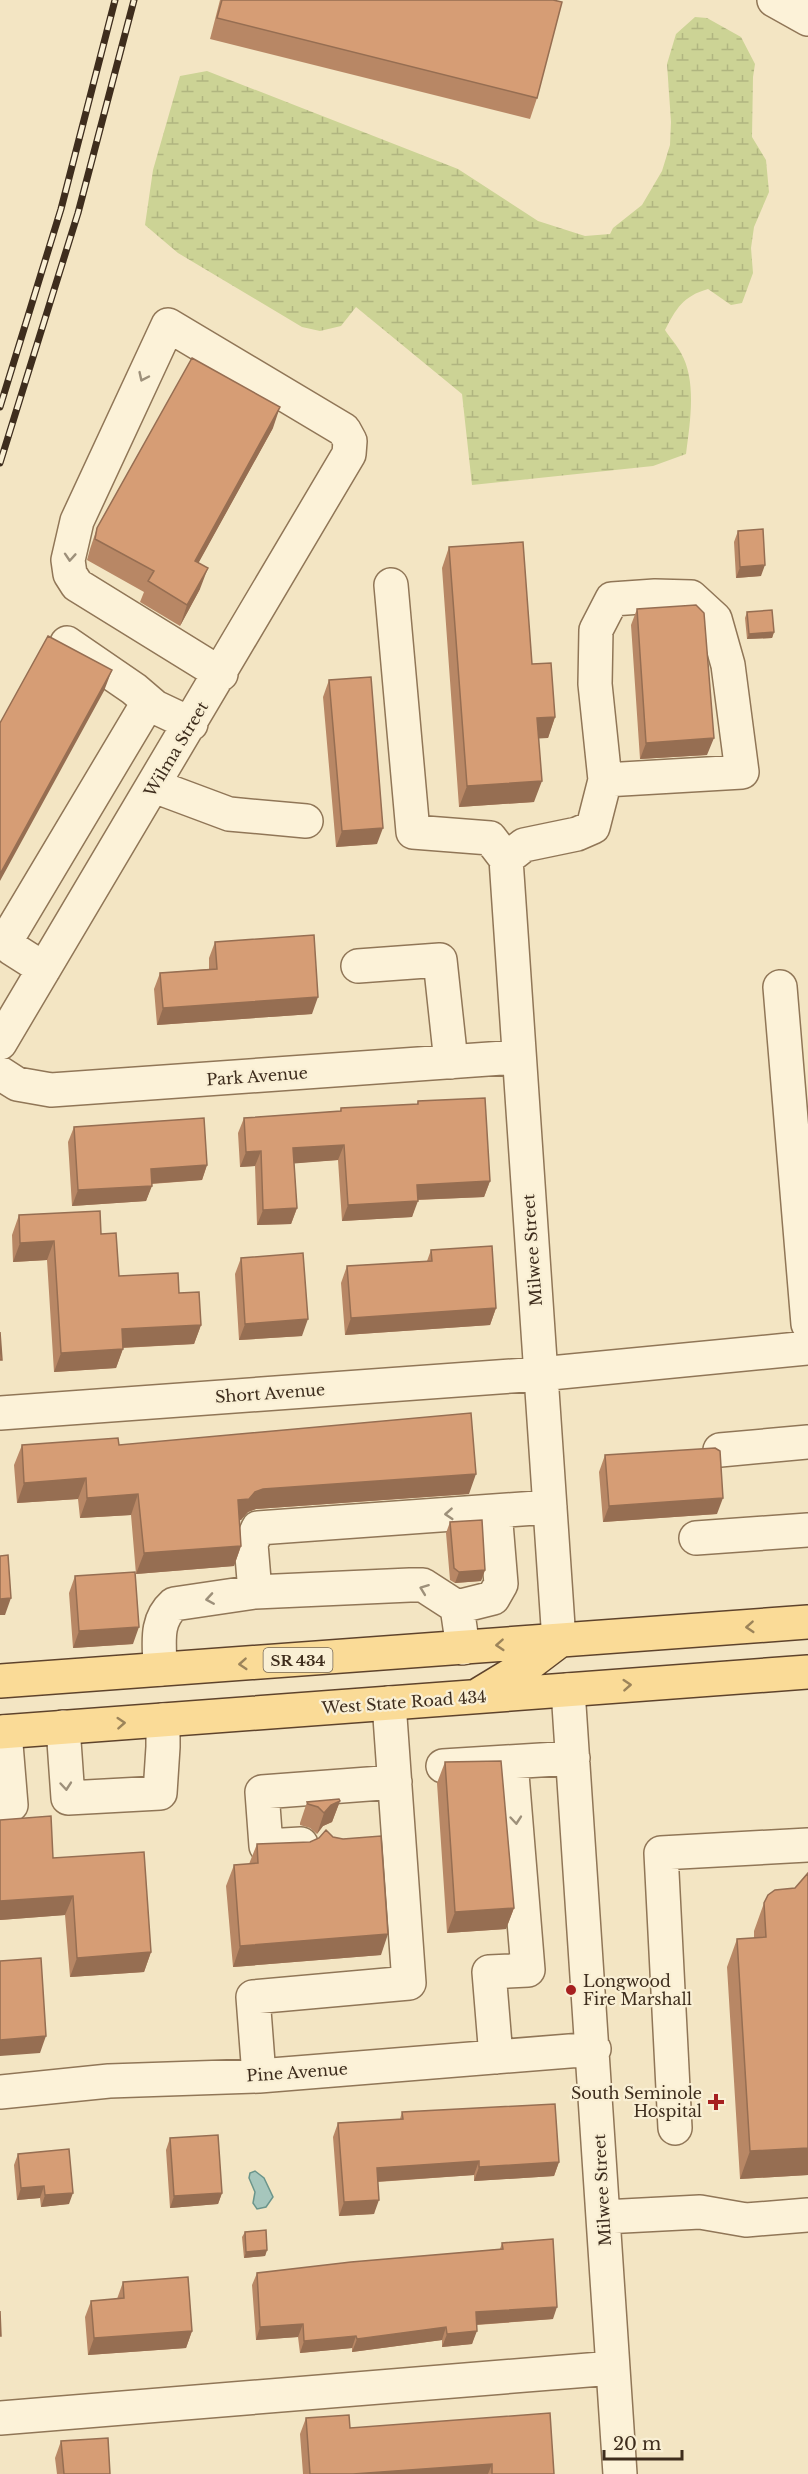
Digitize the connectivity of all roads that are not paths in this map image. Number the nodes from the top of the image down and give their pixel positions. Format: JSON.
{"nodes":[{"id":1,"x":774,"y":0,"type":"edge"},
{"id":2,"x":808,"y":19,"type":"edge"},
{"id":3,"x":392,"y":585,"type":"dead end"},
{"id":4,"x":67,"y":643,"type":"edge"},
{"id":5,"x":221,"y":674,"type":"junction"},
{"id":6,"x":155,"y":706,"type":"junction"},
{"id":7,"x":191,"y":724,"type":"junction"},
{"id":8,"x":604,"y":780,"type":"junction"},
{"id":9,"x":154,"y":786,"type":"junction"},
{"id":10,"x":306,"y":821,"type":"dead end"},
{"id":11,"x":506,"y":859,"type":"junction"},
{"id":12,"x":3,"y":939,"type":"edge"},
{"id":13,"x":358,"y":966,"type":"dead end"},
{"id":14,"x":44,"y":969,"type":"junction"},
{"id":15,"x":780,"y":987,"type":"dead end"},
{"id":16,"x":0,"y":1043,"type":"edge"},
{"id":17,"x":518,"y":1057,"type":"junction"},
{"id":18,"x":451,"y":1062,"type":"junction"},
{"id":19,"x":0,"y":1073,"type":"edge"},
{"id":20,"x":808,"y":1324,"type":"edge"},
{"id":21,"x":808,"y":1348,"type":"edge"},
{"id":22,"x":540,"y":1374,"type":"junction"},
{"id":23,"x":0,"y":1413,"type":"edge"},
{"id":24,"x":808,"y":1442,"type":"edge"},
{"id":25,"x":720,"y":1450,"type":"edge"},
{"id":26,"x":550,"y":1507,"type":"junction"},
{"id":27,"x":495,"y":1511,"type":"junction"},
{"id":28,"x":808,"y":1530,"type":"edge"},
{"id":29,"x":696,"y":1538,"type":"dead end"},
{"id":30,"x":255,"y":1592,"type":"junction"},
{"id":31,"x":457,"y":1607,"type":"junction"},
{"id":32,"x":808,"y":1623,"type":"edge"},
{"id":33,"x":639,"y":1635,"type":"junction"},
{"id":34,"x":559,"y":1641,"type":"junction"},
{"id":35,"x":463,"y":1648,"type":"junction"},
{"id":36,"x":160,"y":1670,"type":"junction"},
{"id":37,"x":808,"y":1672,"type":"edge"},
{"id":38,"x":0,"y":1681,"type":"edge"},
{"id":39,"x":568,"y":1690,"type":"junction"},
{"id":40,"x":476,"y":1696,"type":"junction"},
{"id":41,"x":389,"y":1703,"type":"junction"},
{"id":42,"x":163,"y":1720,"type":"junction"},
{"id":43,"x":63,"y":1727,"type":"junction"},
{"id":44,"x":3,"y":1732,"type":"edge"},
{"id":45,"x":573,"y":1758,"type":"junction"},
{"id":46,"x":511,"y":1762,"type":"junction"},
{"id":47,"x":443,"y":1766,"type":"edge"},
{"id":48,"x":395,"y":1782,"type":"junction"},
{"id":49,"x":0,"y":1806,"type":"edge"},
{"id":50,"x":398,"y":1836,"type":"junction"},
{"id":51,"x":366,"y":1838,"type":"edge"},
{"id":52,"x":301,"y":1844,"type":"edge"},
{"id":53,"x":808,"y":1845,"type":"edge"},
{"id":54,"x":594,"y":2049,"type":"junction"},
{"id":55,"x":496,"y":2057,"type":"junction"},
{"id":56,"x":259,"y":2076,"type":"junction"},
{"id":57,"x":0,"y":2092,"type":"edge"},
{"id":58,"x":675,"y":2128,"type":"dead end"},
{"id":59,"x":808,"y":2215,"type":"edge"},
{"id":60,"x":604,"y":2217,"type":"junction"},
{"id":61,"x":613,"y":2368,"type":"junction"},
{"id":62,"x":0,"y":2418,"type":"edge"},
{"id":63,"x":620,"y":2474,"type":"edge"}],
"edges":[{"from":1,"to":2,"type":"street"},
{"from":3,"to":11,"type":"street"},
{"from":4,"to":6,"type":"street"},
{"from":5,"to":5,"type":"street","name":"Wilma Street","one_way":true},
{"from":5,"to":7,"type":"street","name":"Wilma Street"},
{"from":6,"to":7,"type":"street"},
{"from":6,"to":12,"type":"street"},
{"from":7,"to":9,"type":"street","name":"Wilma Street"},
{"from":8,"to":8,"type":"street"},
{"from":8,"to":11,"type":"street"},
{"from":9,"to":10,"type":"street"},
{"from":9,"to":14,"type":"street","name":"Wilma Street"},
{"from":11,"to":17,"type":"street","name":"Milwee Street"},
{"from":12,"to":14,"type":"street"},
{"from":13,"to":18,"type":"street"},
{"from":14,"to":16,"type":"street","name":"Wilma Street"},
{"from":15,"to":20,"type":"street"},
{"from":17,"to":18,"type":"street","name":"Park Avenue"},
{"from":17,"to":22,"type":"street","name":"Milwee Street"},
{"from":18,"to":19,"type":"street","name":"Park Avenue"},
{"from":21,"to":22,"type":"street","name":"Short Avenue"},
{"from":22,"to":23,"type":"street","name":"Short Avenue"},
{"from":22,"to":26,"type":"street","name":"Milwee Street"},
{"from":24,"to":25,"type":"street"},
{"from":26,"to":27,"type":"street"},
{"from":26,"to":34,"type":"street","name":"Milwee Street"},
{"from":27,"to":30,"type":"street","one_way":true},
{"from":27,"to":31,"type":"street"},
{"from":28,"to":29,"type":"street"},
{"from":31,"to":30,"type":"street","one_way":true},
{"from":30,"to":36,"type":"street","one_way":true},
{"from":31,"to":35,"type":"street"},
{"from":32,"to":33,"type":"main road","number":"SR 434","one_way":true},
{"from":33,"to":34,"type":"main road","number":"SR 434"},
{"from":33,"to":39,"type":"main road"},
{"from":34,"to":35,"type":"main road","number":"SR 434","one_way":true},
{"from":34,"to":40,"type":"main road"},
{"from":35,"to":36,"type":"main road","number":"SR 434","one_way":true},
{"from":36,"to":38,"type":"main road","number":"SR 434"},
{"from":39,"to":37,"type":"main road","name":"West State Road 434","one_way":true},
{"from":39,"to":40,"type":"main road","name":"West State Road 434"},
{"from":39,"to":45,"type":"street","name":"Milwee Street"},
{"from":40,"to":41,"type":"main road","name":"West State Road 434"},
{"from":41,"to":42,"type":"main road","name":"West State Road 434"},
{"from":41,"to":48,"type":"street"},
{"from":43,"to":42,"type":"main road","name":"West State Road 434","one_way":true},
{"from":43,"to":42,"type":"street","one_way":true},
{"from":43,"to":44,"type":"main road","name":"West State Road 434"},
{"from":44,"to":49,"type":"street"},
{"from":45,"to":46,"type":"street"},
{"from":45,"to":54,"type":"street","name":"Milwee Street"},
{"from":46,"to":47,"type":"street"},
{"from":46,"to":55,"type":"street","one_way":true},
{"from":48,"to":50,"type":"street"},
{"from":48,"to":52,"type":"street"},
{"from":50,"to":51,"type":"street"},
{"from":50,"to":56,"type":"street"},
{"from":53,"to":58,"type":"street"},
{"from":54,"to":55,"type":"street","name":"Pine Avenue"},
{"from":54,"to":60,"type":"street","name":"Milwee Street"},
{"from":55,"to":56,"type":"street","name":"Pine Avenue"},
{"from":56,"to":57,"type":"street","name":"Pine Avenue"},
{"from":59,"to":60,"type":"street"},
{"from":60,"to":61,"type":"street","name":"Milwee Street"},
{"from":61,"to":62,"type":"street"},
{"from":61,"to":63,"type":"street","name":"Milwee Street"}]}
